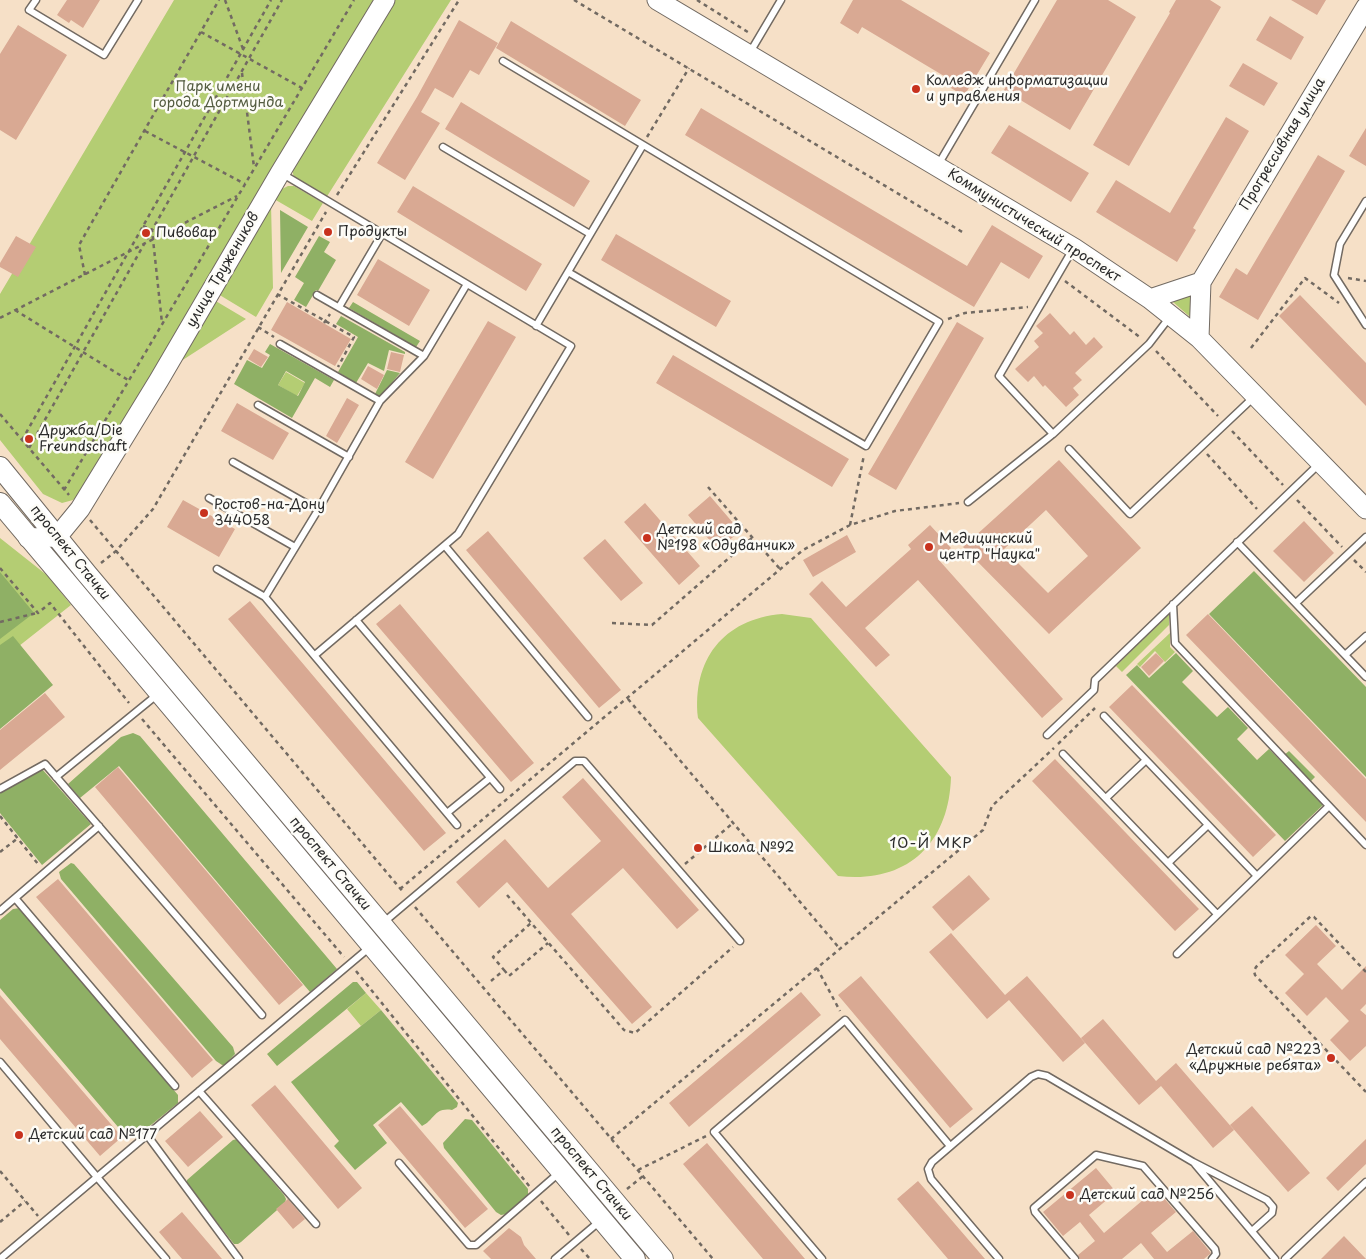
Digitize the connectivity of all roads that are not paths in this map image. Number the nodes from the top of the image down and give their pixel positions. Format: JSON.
{"nodes":[{"id":1,"x":36,"y":0,"type":"edge"},
{"id":2,"x":138,"y":0,"type":"edge"},
{"id":3,"x":385,"y":0,"type":"edge"},
{"id":4,"x":657,"y":0,"type":"edge"},
{"id":5,"x":782,"y":0,"type":"edge"},
{"id":6,"x":1035,"y":0,"type":"edge"},
{"id":7,"x":1366,"y":7,"type":"edge"},
{"id":8,"x":749,"y":55,"type":"junction"},
{"id":9,"x":502,"y":61,"type":"dead end"},
{"id":10,"x":643,"y":145,"type":"junction"},
{"id":11,"x":443,"y":147,"type":"dead end"},
{"id":12,"x":938,"y":166,"type":"junction"},
{"id":13,"x":280,"y":173,"type":"junction"},
{"id":14,"x":1366,"y":201,"type":"edge"},
{"id":15,"x":382,"y":234,"type":"junction"},
{"id":16,"x":590,"y":234,"type":"junction"},
{"id":17,"x":1074,"y":248,"type":"junction"},
{"id":18,"x":568,"y":272,"type":"junction"},
{"id":19,"x":1201,"y":282,"type":"junction"},
{"id":20,"x":467,"y":284,"type":"junction"},
{"id":21,"x":317,"y":295,"type":"dead end"},
{"id":22,"x":1150,"y":299,"type":"junction"},
{"id":23,"x":339,"y":307,"type":"junction"},
{"id":24,"x":1172,"y":315,"type":"junction"},
{"id":25,"x":1366,"y":325,"type":"edge"},
{"id":26,"x":536,"y":326,"type":"junction"},
{"id":27,"x":1199,"y":338,"type":"junction"},
{"id":28,"x":280,"y":344,"type":"road end"},
{"id":29,"x":424,"y":356,"type":"junction"},
{"id":30,"x":1256,"y":396,"type":"junction"},
{"id":31,"x":380,"y":401,"type":"junction"},
{"id":32,"x":258,"y":405,"type":"dead end"},
{"id":33,"x":1052,"y":434,"type":"junction"},
{"id":34,"x":1070,"y":449,"type":"dead end"},
{"id":35,"x":348,"y":457,"type":"junction"},
{"id":36,"x":233,"y":462,"type":"dead end"},
{"id":37,"x":1321,"y":462,"type":"junction"},
{"id":38,"x":0,"y":467,"type":"edge"},
{"id":39,"x":209,"y":498,"type":"dead end"},
{"id":40,"x":968,"y":502,"type":"road end"},
{"id":41,"x":0,"y":503,"type":"edge"},
{"id":42,"x":1366,"y":509,"type":"edge"},
{"id":43,"x":318,"y":510,"type":"junction"},
{"id":44,"x":56,"y":537,"type":"junction"},
{"id":45,"x":1366,"y":537,"type":"edge"},
{"id":46,"x":28,"y":538,"type":"junction"},
{"id":47,"x":1237,"y":542,"type":"junction"},
{"id":48,"x":445,"y":546,"type":"junction"},
{"id":49,"x":295,"y":547,"type":"junction"},
{"id":50,"x":217,"y":569,"type":"dead end"},
{"id":51,"x":265,"y":597,"type":"junction"},
{"id":52,"x":1296,"y":603,"type":"junction"},
{"id":53,"x":1173,"y":604,"type":"junction"},
{"id":54,"x":356,"y":620,"type":"junction"},
{"id":55,"x":1366,"y":636,"type":"edge"},
{"id":56,"x":315,"y":655,"type":"junction"},
{"id":57,"x":1346,"y":655,"type":"junction"},
{"id":58,"x":1366,"y":677,"type":"edge"},
{"id":59,"x":159,"y":693,"type":"junction"},
{"id":60,"x":1104,"y":716,"type":"road end"},
{"id":61,"x":588,"y":717,"type":"dead end"},
{"id":62,"x":1047,"y":735,"type":"dead end"},
{"id":63,"x":1063,"y":754,"type":"dead end"},
{"id":64,"x":1146,"y":760,"type":"junction"},
{"id":65,"x":56,"y":777,"type":"junction"},
{"id":66,"x":490,"y":778,"type":"junction"},
{"id":67,"x":0,"y":789,"type":"edge"},
{"id":68,"x":500,"y":789,"type":"dead end"},
{"id":69,"x":1106,"y":798,"type":"junction"},
{"id":70,"x":1329,"y":806,"type":"junction"},
{"id":71,"x":448,"y":813,"type":"junction"},
{"id":72,"x":457,"y":825,"type":"dead end"},
{"id":73,"x":1208,"y":825,"type":"junction"},
{"id":74,"x":99,"y":826,"type":"junction"},
{"id":75,"x":1366,"y":845,"type":"edge"},
{"id":76,"x":1168,"y":863,"type":"junction"},
{"id":77,"x":1257,"y":876,"type":"junction"},
{"id":78,"x":15,"y":898,"type":"junction"},
{"id":79,"x":0,"y":911,"type":"edge"},
{"id":80,"x":1217,"y":914,"type":"junction"},
{"id":81,"x":382,"y":924,"type":"junction"},
{"id":82,"x":740,"y":941,"type":"road end"},
{"id":83,"x":372,"y":946,"type":"junction"},
{"id":84,"x":1177,"y":954,"type":"dead end"},
{"id":85,"x":262,"y":1015,"type":"dead end"},
{"id":86,"x":0,"y":1062,"type":"edge"},
{"id":87,"x":175,"y":1086,"type":"dead end"},
{"id":88,"x":200,"y":1091,"type":"junction"},
{"id":89,"x":147,"y":1135,"type":"junction"},
{"id":90,"x":561,"y":1138,"type":"junction"},
{"id":91,"x":950,"y":1146,"type":"junction"},
{"id":92,"x":544,"y":1151,"type":"junction"},
{"id":93,"x":1193,"y":1162,"type":"junction"},
{"id":94,"x":399,"y":1163,"type":"dead end"},
{"id":95,"x":561,"y":1171,"type":"junction"},
{"id":96,"x":98,"y":1177,"type":"junction"},
{"id":97,"x":1366,"y":1182,"type":"edge"},
{"id":98,"x":602,"y":1219,"type":"junction"},
{"id":99,"x":316,"y":1224,"type":"dead end"},
{"id":100,"x":1252,"y":1231,"type":"junction"},
{"id":101,"x":0,"y":1259,"type":"edge"},
{"id":102,"x":166,"y":1259,"type":"edge"},
{"id":103,"x":239,"y":1259,"type":"edge"},
{"id":104,"x":555,"y":1259,"type":"edge"},
{"id":105,"x":635,"y":1259,"type":"edge"},
{"id":106,"x":663,"y":1259,"type":"edge"},
{"id":107,"x":822,"y":1259,"type":"edge"},
{"id":108,"x":999,"y":1259,"type":"edge"},
{"id":109,"x":1075,"y":1259,"type":"edge"},
{"id":110,"x":1212,"y":1259,"type":"edge"},
{"id":111,"x":1275,"y":1259,"type":"edge"},
{"id":112,"x":1285,"y":1259,"type":"edge"}],
"edges":[{"from":1,"to":2,"type":"lane"},
{"from":3,"to":13,"type":"main road","name":"улица Тружеников"},
{"from":4,"to":8,"type":"main road","name":"Коммунистический проспект"},
{"from":5,"to":8,"type":"lane"},
{"from":6,"to":12,"type":"lane"},
{"from":7,"to":19,"type":"main road","name":"Прогрессивная улица"},
{"from":8,"to":12,"type":"main road","name":"Коммунистический проспект"},
{"from":9,"to":10,"type":"lane"},
{"from":10,"to":16,"type":"lane"},
{"from":10,"to":18,"type":"lane"},
{"from":11,"to":16,"type":"lane"},
{"from":12,"to":17,"type":"main road","name":"Коммунистический проспект"},
{"from":13,"to":15,"type":"lane"},
{"from":13,"to":44,"type":"main road","name":"улица Тружеников"},
{"from":14,"to":25,"type":"lane"},
{"from":15,"to":20,"type":"lane"},
{"from":15,"to":23,"type":"lane"},
{"from":16,"to":18,"type":"lane"},
{"from":17,"to":22,"type":"main road","name":"Коммунистический проспект"},
{"from":17,"to":33,"type":"lane"},
{"from":18,"to":26,"type":"lane"},
{"from":19,"to":22,"type":"main road"},
{"from":19,"to":27,"type":"main road"},
{"from":20,"to":26,"type":"lane"},
{"from":20,"to":29,"type":"lane"},
{"from":21,"to":23,"type":"lane"},
{"from":22,"to":24,"type":"main road","name":"Коммунистический проспект"},
{"from":23,"to":29,"type":"lane"},
{"from":24,"to":27,"type":"main road","name":"Коммунистический проспект"},
{"from":24,"to":33,"type":"lane"},
{"from":26,"to":48,"type":"lane"},
{"from":27,"to":30,"type":"main road","name":"Коммунистический проспект"},
{"from":28,"to":31,"type":"lane"},
{"from":29,"to":31,"type":"lane"},
{"from":30,"to":34,"type":"lane"},
{"from":30,"to":37,"type":"main road","name":"Коммунистический проспект"},
{"from":31,"to":35,"type":"lane"},
{"from":32,"to":35,"type":"lane"},
{"from":33,"to":40,"type":"lane"},
{"from":35,"to":43,"type":"lane"},
{"from":36,"to":43,"type":"lane"},
{"from":37,"to":42,"type":"main road","name":"Коммунистический проспект"},
{"from":37,"to":47,"type":"lane"},
{"from":38,"to":44,"type":"main road","name":"проспект Стачки"},
{"from":39,"to":49,"type":"lane"},
{"from":41,"to":46,"type":"main road","name":"проспект Стачки"},
{"from":43,"to":49,"type":"lane"},
{"from":44,"to":46,"type":"main road"},
{"from":44,"to":81,"type":"main road","name":"проспект Стачки"},
{"from":45,"to":52,"type":"lane"},
{"from":46,"to":59,"type":"main road","name":"проспект Стачки"},
{"from":47,"to":52,"type":"lane"},
{"from":47,"to":53,"type":"lane"},
{"from":48,"to":54,"type":"lane"},
{"from":48,"to":61,"type":"lane"},
{"from":49,"to":51,"type":"lane"},
{"from":50,"to":51,"type":"lane"},
{"from":51,"to":56,"type":"lane"},
{"from":52,"to":57,"type":"lane"},
{"from":53,"to":62,"type":"lane"},
{"from":53,"to":70,"type":"lane"},
{"from":54,"to":56,"type":"lane"},
{"from":54,"to":66,"type":"lane"},
{"from":55,"to":57,"type":"lane"},
{"from":56,"to":71,"type":"lane"},
{"from":57,"to":58,"type":"lane"},
{"from":59,"to":65,"type":"lane"},
{"from":59,"to":83,"type":"main road","name":"проспект Стачки"},
{"from":60,"to":64,"type":"lane"},
{"from":63,"to":69,"type":"lane"},
{"from":64,"to":69,"type":"lane"},
{"from":64,"to":73,"type":"lane"},
{"from":65,"to":67,"type":"lane"},
{"from":65,"to":74,"type":"lane"},
{"from":66,"to":68,"type":"lane"},
{"from":66,"to":71,"type":"lane"},
{"from":69,"to":76,"type":"lane"},
{"from":70,"to":75,"type":"lane"},
{"from":70,"to":77,"type":"lane"},
{"from":71,"to":72,"type":"lane"},
{"from":73,"to":76,"type":"lane"},
{"from":73,"to":77,"type":"lane"},
{"from":74,"to":78,"type":"lane"},
{"from":74,"to":85,"type":"lane"},
{"from":76,"to":80,"type":"lane"},
{"from":77,"to":80,"type":"lane"},
{"from":78,"to":79,"type":"lane"},
{"from":78,"to":87,"type":"lane"},
{"from":80,"to":84,"type":"lane"},
{"from":81,"to":82,"type":"lane"},
{"from":81,"to":90,"type":"main road","name":"проспект Стачки"},
{"from":83,"to":88,"type":"lane"},
{"from":83,"to":92,"type":"main road","name":"проспект Стачки"},
{"from":86,"to":96,"type":"lane"},
{"from":88,"to":89,"type":"lane"},
{"from":88,"to":99,"type":"lane"},
{"from":89,"to":96,"type":"lane"},
{"from":89,"to":103,"type":"lane"},
{"from":90,"to":92,"type":"main road"},
{"from":90,"to":106,"type":"main road","name":"проспект Стачки"},
{"from":91,"to":93,"type":"lane"},
{"from":91,"to":107,"type":"lane"},
{"from":91,"to":108,"type":"lane"},
{"from":92,"to":95,"type":"main road","name":"проспект Стачки"},
{"from":93,"to":100,"type":"lane"},
{"from":93,"to":100,"type":"lane"},
{"from":94,"to":95,"type":"lane"},
{"from":95,"to":98,"type":"main road","name":"проспект Стачки"},
{"from":96,"to":101,"type":"lane"},
{"from":96,"to":102,"type":"lane"},
{"from":97,"to":112,"type":"lane"},
{"from":98,"to":104,"type":"lane"},
{"from":98,"to":105,"type":"main road","name":"проспект Стачки"},
{"from":100,"to":111,"type":"lane"},
{"from":109,"to":110,"type":"lane"}]}
